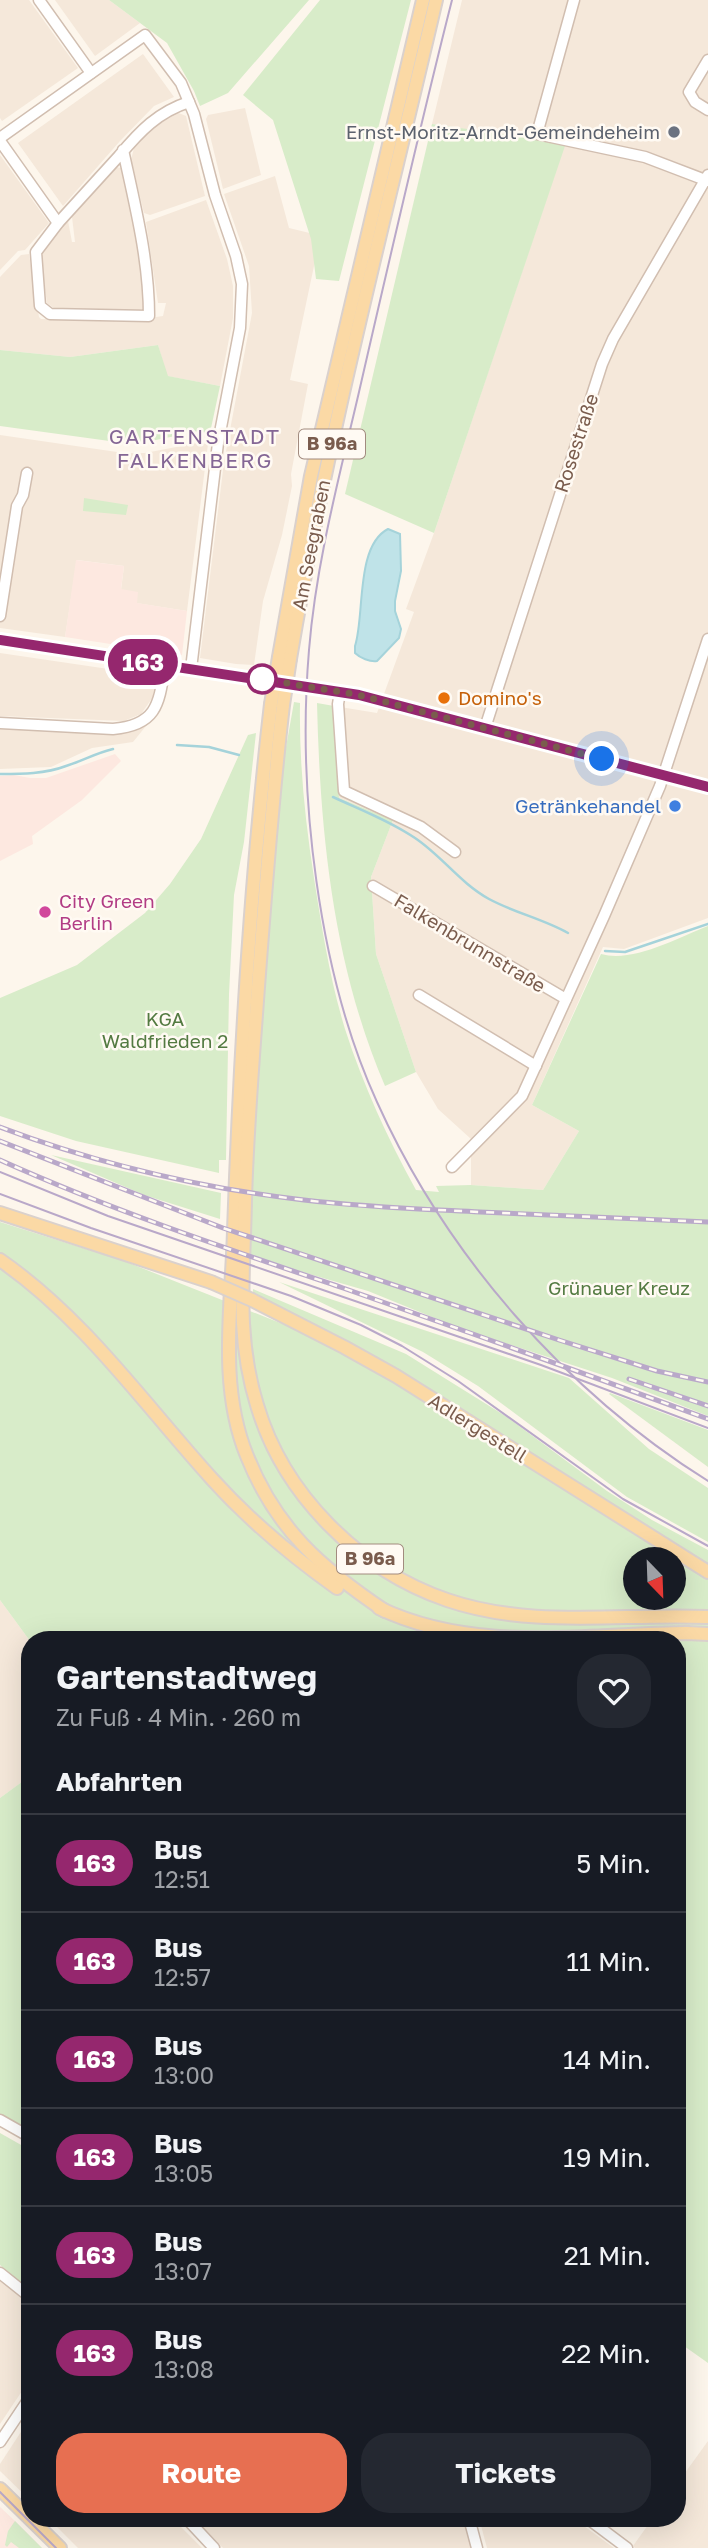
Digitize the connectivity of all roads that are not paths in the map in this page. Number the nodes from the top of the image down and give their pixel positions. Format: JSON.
{"nodes":[{"id":1,"x":39,"y":0,"type":"edge"},
{"id":2,"x":423,"y":0,"type":"edge"},
{"id":3,"x":436,"y":0,"type":"edge"},
{"id":4,"x":574,"y":0,"type":"edge"},
{"id":5,"x":708,"y":60,"type":"edge"},
{"id":6,"x":91,"y":74,"type":"junction"},
{"id":7,"x":189,"y":102,"type":"junction"},
{"id":8,"x":708,"y":110,"type":"edge"},
{"id":9,"x":0,"y":140,"type":"edge"},
{"id":10,"x":123,"y":150,"type":"junction"},
{"id":11,"x":707,"y":179,"type":"edge"},
{"id":12,"x":58,"y":223,"type":"junction"},
{"id":13,"x":27,"y":473,"type":"dead end"},
{"id":14,"x":0,"y":617,"type":"edge"},
{"id":15,"x":708,"y":639,"type":"edge"},
{"id":16,"x":0,"y":640,"type":"edge"},
{"id":17,"x":284,"y":658,"type":"junction"},
{"id":18,"x":165,"y":665,"type":"junction"},
{"id":19,"x":191,"y":669,"type":"junction"},
{"id":20,"x":340,"y":692,"type":"junction"},
{"id":21,"x":0,"y":723,"type":"edge"},
{"id":22,"x":485,"y":728,"type":"junction"},
{"id":23,"x":664,"y":775,"type":"junction"},
{"id":24,"x":708,"y":787,"type":"edge"},
{"id":25,"x":455,"y":852,"type":"dead end"},
{"id":26,"x":373,"y":886,"type":"dead end"},
{"id":27,"x":419,"y":995,"type":"dead end"},
{"id":28,"x":566,"y":999,"type":"junction"},
{"id":29,"x":251,"y":1017,"type":"junction"},
{"id":30,"x":536,"y":1066,"type":"junction"},
{"id":31,"x":452,"y":1167,"type":"dead end"},
{"id":32,"x":0,"y":1213,"type":"edge"},
{"id":33,"x":0,"y":1260,"type":"edge"},
{"id":34,"x":708,"y":1572,"type":"edge"},
{"id":35,"x":385,"y":1611,"type":"junction"},
{"id":36,"x":708,"y":1617,"type":"edge"},
{"id":37,"x":449,"y":1631,"type":"edge"},
{"id":38,"x":686,"y":1633,"type":"edge"},
{"id":39,"x":708,"y":1634,"type":"edge"},
{"id":40,"x":0,"y":2120,"type":"edge"},
{"id":41,"x":21,"y":2132,"type":"edge"},
{"id":42,"x":0,"y":2273,"type":"edge"},
{"id":43,"x":21,"y":2290,"type":"edge"},
{"id":44,"x":21,"y":2410,"type":"edge"},
{"id":45,"x":0,"y":2442,"type":"edge"},
{"id":46,"x":0,"y":2489,"type":"edge"},
{"id":47,"x":21,"y":2510,"type":"edge"},
{"id":48,"x":39,"y":2527,"type":"edge"},
{"id":49,"x":194,"y":2527,"type":"edge"},
{"id":50,"x":472,"y":2527,"type":"edge"},
{"id":51,"x":599,"y":2527,"type":"edge"},
{"id":52,"x":60,"y":2548,"type":"edge"},
{"id":53,"x":214,"y":2548,"type":"edge"},
{"id":54,"x":477,"y":2548,"type":"edge"},
{"id":55,"x":627,"y":2548,"type":"edge"}],
"edges":[{"from":1,"to":6,"type":"street"},
{"from":2,"to":17,"type":"main road","name":"Am Seegraben","number":"B 96a"},
{"from":3,"to":17,"type":"main road","name":"Am Seegraben","number":"B 96a"},
{"from":4,"to":11,"type":"street"},
{"from":5,"to":8,"type":"street"},
{"from":6,"to":7,"type":"street"},
{"from":6,"to":9,"type":"street"},
{"from":7,"to":10,"type":"street"},
{"from":7,"to":19,"type":"street"},
{"from":9,"to":12,"type":"street"},
{"from":10,"to":12,"type":"street"},
{"from":10,"to":12,"type":"street"},
{"from":11,"to":22,"type":"street","name":"Rosestraße"},
{"from":13,"to":14,"type":"street"},
{"from":15,"to":23,"type":"street","name":"Falkenbrunnstraße"},
{"from":16,"to":18,"type":"street"},
{"from":17,"to":29,"type":"main road","name":"Am Seegraben","number":"B 96a","bridge":true},
{"from":18,"to":19,"type":"street"},
{"from":18,"to":21,"type":"street"},
{"from":19,"to":20,"type":"street"},
{"from":20,"to":22,"type":"street"},
{"from":20,"to":25,"type":"street"},
{"from":22,"to":23,"type":"street"},
{"from":23,"to":24,"type":"street"},
{"from":23,"to":28,"type":"street","name":"Falkenbrunnstraße"},
{"from":26,"to":28,"type":"street","name":"Falkenbrunnstraße"},
{"from":27,"to":30,"type":"street"},
{"from":28,"to":30,"type":"street","name":"Falkenbrunnstraße"},
{"from":29,"to":35,"type":"main road","number":"B 96a"},
{"from":29,"to":36,"type":"main road","number":"B 96a"},
{"from":30,"to":31,"type":"street","name":"Falkenbrunnstraße"},
{"from":32,"to":34,"type":"main road","name":"Adlergestell","bridge":true},
{"from":33,"to":35,"type":"main road"},
{"from":35,"to":37,"type":"main road","number":"B 96a"},
{"from":38,"to":39,"type":"main road","number":"B 96a"},
{"from":40,"to":41,"type":"street"},
{"from":42,"to":43,"type":"street"},
{"from":44,"to":45,"type":"street"},
{"from":46,"to":47,"type":"main road"},
{"from":48,"to":52,"type":"main road"},
{"from":49,"to":53,"type":"street"},
{"from":50,"to":54,"type":"street"},
{"from":51,"to":55,"type":"street"}]}
